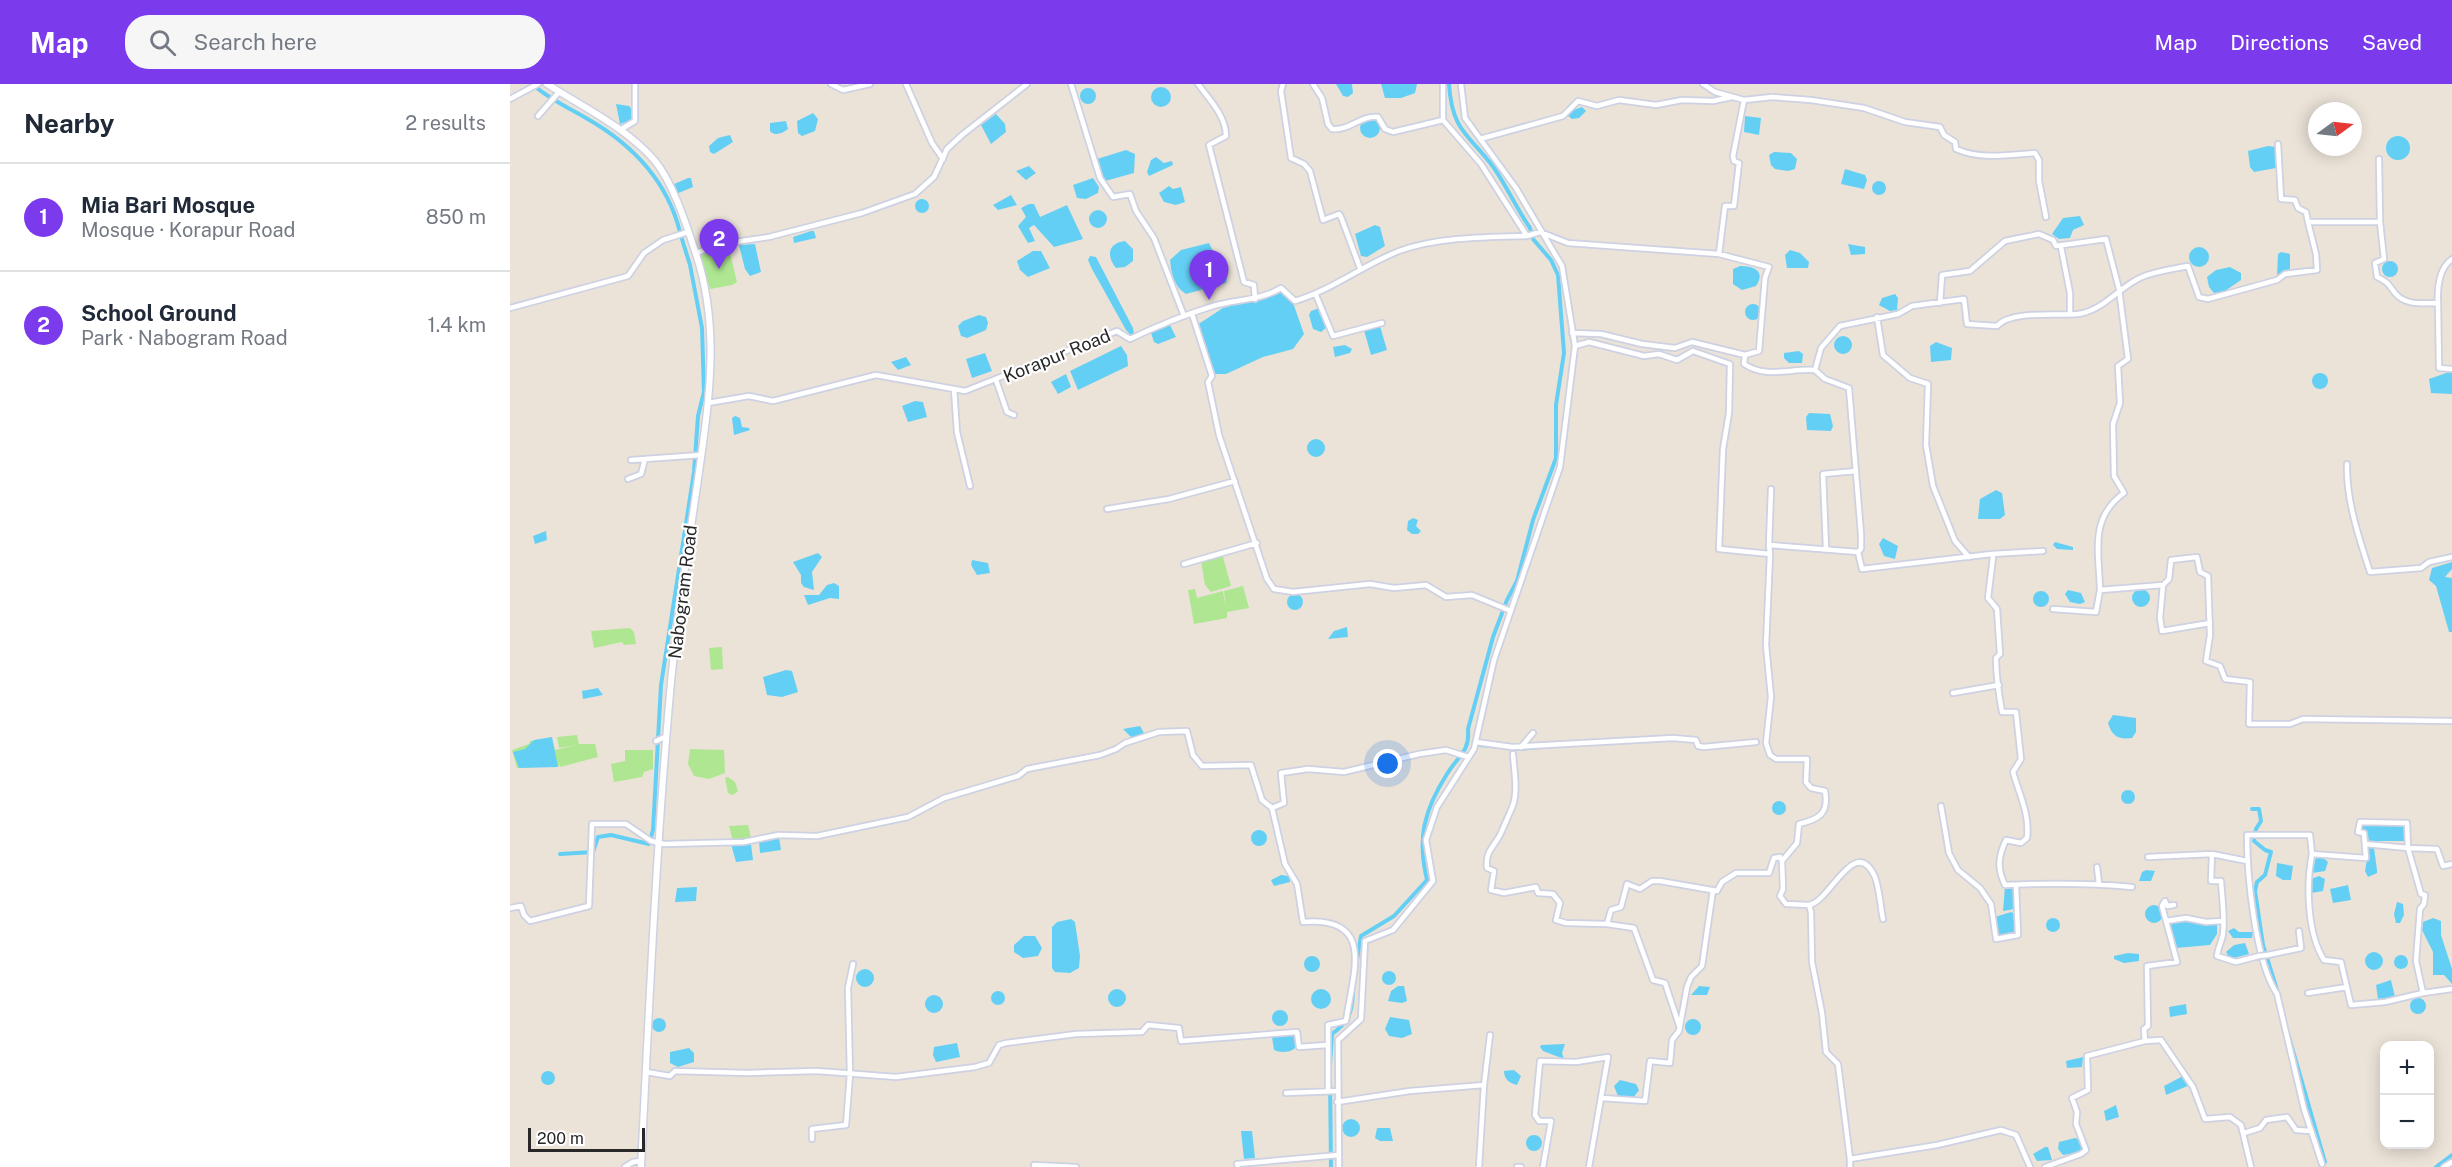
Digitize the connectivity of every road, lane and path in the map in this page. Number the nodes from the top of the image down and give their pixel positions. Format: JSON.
{"nodes":[{"id":1,"x":538,"y":84,"type":"edge"},
{"id":2,"x":547,"y":84,"type":"edge"},
{"id":3,"x":635,"y":84,"type":"edge"},
{"id":4,"x":831,"y":84,"type":"edge"},
{"id":5,"x":870,"y":84,"type":"edge"},
{"id":6,"x":906,"y":84,"type":"edge"},
{"id":7,"x":1027,"y":84,"type":"edge"},
{"id":8,"x":1071,"y":84,"type":"edge"},
{"id":9,"x":1198,"y":84,"type":"edge"},
{"id":10,"x":1283,"y":84,"type":"edge"},
{"id":11,"x":1313,"y":84,"type":"edge"},
{"id":12,"x":1443,"y":84,"type":"edge"},
{"id":13,"x":1461,"y":84,"type":"edge"},
{"id":14,"x":1703,"y":84,"type":"edge"},
{"id":15,"x":556,"y":94,"type":"junction"},
{"id":16,"x":1734,"y":96,"type":"junction"},
{"id":17,"x":510,"y":99,"type":"edge"},
{"id":18,"x":1744,"y":100,"type":"junction"},
{"id":19,"x":538,"y":116,"type":"dead end"},
{"id":20,"x":1443,"y":120,"type":"junction"},
{"id":21,"x":620,"y":130,"type":"junction"},
{"id":22,"x":1480,"y":139,"type":"junction"},
{"id":23,"x":2278,"y":144,"type":"dead end"},
{"id":24,"x":943,"y":159,"type":"junction"},
{"id":25,"x":2379,"y":159,"type":"dead end"},
{"id":26,"x":2046,"y":217,"type":"dead end"},
{"id":27,"x":2308,"y":222,"type":"junction"},
{"id":28,"x":2380,"y":222,"type":"junction"},
{"id":29,"x":688,"y":232,"type":"junction"},
{"id":30,"x":1533,"y":234,"type":"junction"},
{"id":31,"x":2061,"y":247,"type":"junction"},
{"id":32,"x":696,"y":253,"type":"junction"},
{"id":33,"x":1719,"y":254,"type":"junction"},
{"id":34,"x":2452,"y":259,"type":"edge"},
{"id":35,"x":1360,"y":268,"type":"junction"},
{"id":36,"x":2119,"y":290,"type":"junction"},
{"id":37,"x":1316,"y":296,"type":"junction"},
{"id":38,"x":1255,"y":299,"type":"junction"},
{"id":39,"x":1940,"y":303,"type":"junction"},
{"id":40,"x":2438,"y":303,"type":"junction"},
{"id":41,"x":510,"y":308,"type":"edge"},
{"id":42,"x":1192,"y":314,"type":"junction"},
{"id":43,"x":2070,"y":314,"type":"junction"},
{"id":44,"x":1184,"y":316,"type":"junction"},
{"id":45,"x":1877,"y":317,"type":"junction"},
{"id":46,"x":1382,"y":323,"type":"dead end"},
{"id":47,"x":1572,"y":333,"type":"junction"},
{"id":48,"x":1575,"y":346,"type":"junction"},
{"id":49,"x":1745,"y":355,"type":"junction"},
{"id":50,"x":2452,"y":369,"type":"edge"},
{"id":51,"x":1815,"y":370,"type":"junction"},
{"id":52,"x":996,"y":380,"type":"junction"},
{"id":53,"x":954,"y":389,"type":"junction"},
{"id":54,"x":708,"y":403,"type":"junction"},
{"id":55,"x":1014,"y":415,"type":"dead end"},
{"id":56,"x":701,"y":454,"type":"junction"},
{"id":57,"x":645,"y":459,"type":"junction"},
{"id":58,"x":631,"y":460,"type":"dead end"},
{"id":59,"x":2347,"y":464,"type":"dead end"},
{"id":60,"x":1856,"y":471,"type":"junction"},
{"id":61,"x":628,"y":479,"type":"dead end"},
{"id":62,"x":1235,"y":481,"type":"junction"},
{"id":63,"x":970,"y":486,"type":"dead end"},
{"id":64,"x":1771,"y":489,"type":"dead end"},
{"id":65,"x":1107,"y":509,"type":"dead end"},
{"id":66,"x":1257,"y":543,"type":"junction"},
{"id":67,"x":1769,"y":545,"type":"junction"},
{"id":68,"x":1826,"y":548,"type":"junction"},
{"id":69,"x":2043,"y":551,"type":"dead end"},
{"id":70,"x":1858,"y":552,"type":"junction"},
{"id":71,"x":1770,"y":554,"type":"junction"},
{"id":72,"x":2452,"y":556,"type":"edge"},
{"id":73,"x":1969,"y":557,"type":"junction"},
{"id":74,"x":1993,"y":557,"type":"dead end"},
{"id":75,"x":1184,"y":564,"type":"dead end"},
{"id":76,"x":2163,"y":585,"type":"junction"},
{"id":77,"x":2100,"y":590,"type":"junction"},
{"id":78,"x":2053,"y":609,"type":"dead end"},
{"id":79,"x":1509,"y":610,"type":"junction"},
{"id":80,"x":2210,"y":623,"type":"junction"},
{"id":81,"x":1999,"y":685,"type":"junction"},
{"id":82,"x":1953,"y":693,"type":"dead end"},
{"id":83,"x":2452,"y":721,"type":"edge"},
{"id":84,"x":667,"y":732,"type":"junction"},
{"id":85,"x":1533,"y":733,"type":"dead end"},
{"id":86,"x":656,"y":741,"type":"dead end"},
{"id":87,"x":1476,"y":742,"type":"junction"},
{"id":88,"x":1756,"y":742,"type":"dead end"},
{"id":89,"x":1521,"y":747,"type":"junction"},
{"id":90,"x":1513,"y":754,"type":"dead end"},
{"id":91,"x":1466,"y":756,"type":"junction"},
{"id":92,"x":1941,"y":806,"type":"dead end"},
{"id":93,"x":1272,"y":808,"type":"junction"},
{"id":94,"x":659,"y":844,"type":"junction"},
{"id":95,"x":2365,"y":844,"type":"junction"},
{"id":96,"x":2408,"y":848,"type":"junction"},
{"id":97,"x":2212,"y":854,"type":"junction"},
{"id":98,"x":2312,"y":854,"type":"junction"},
{"id":99,"x":2148,"y":857,"type":"dead end"},
{"id":100,"x":1782,"y":861,"type":"junction"},
{"id":101,"x":2247,"y":861,"type":"junction"},
{"id":102,"x":2452,"y":864,"type":"edge"},
{"id":103,"x":2097,"y":867,"type":"dead end"},
{"id":104,"x":2099,"y":884,"type":"junction"},
{"id":105,"x":2016,"y":885,"type":"junction"},
{"id":106,"x":2132,"y":887,"type":"dead end"},
{"id":107,"x":1713,"y":890,"type":"junction"},
{"id":108,"x":1809,"y":904,"type":"junction"},
{"id":109,"x":2174,"y":905,"type":"dead end"},
{"id":110,"x":510,"y":908,"type":"edge"},
{"id":111,"x":1883,"y":919,"type":"dead end"},
{"id":112,"x":2166,"y":921,"type":"junction"},
{"id":113,"x":2222,"y":921,"type":"junction"},
{"id":114,"x":1607,"y":924,"type":"junction"},
{"id":115,"x":1583,"y":925,"type":"junction"},
{"id":116,"x":2299,"y":931,"type":"dead end"},
{"id":117,"x":1583,"y":932,"type":"dead end"},
{"id":118,"x":853,"y":964,"type":"dead end"},
{"id":119,"x":2347,"y":987,"type":"junction"},
{"id":120,"x":2452,"y":989,"type":"edge"},
{"id":121,"x":2308,"y":993,"type":"dead end"},
{"id":122,"x":2423,"y":993,"type":"junction"},
{"id":123,"x":1680,"y":1026,"type":"junction"},
{"id":124,"x":1490,"y":1035,"type":"dead end"},
{"id":125,"x":2145,"y":1041,"type":"junction"},
{"id":126,"x":1327,"y":1045,"type":"junction"},
{"id":127,"x":646,"y":1072,"type":"junction"},
{"id":128,"x":850,"y":1074,"type":"junction"},
{"id":129,"x":2197,"y":1078,"type":"dead end"},
{"id":130,"x":2190,"y":1083,"type":"junction"},
{"id":131,"x":1484,"y":1085,"type":"junction"},
{"id":132,"x":1328,"y":1090,"type":"junction"},
{"id":133,"x":1337,"y":1091,"type":"junction"},
{"id":134,"x":1286,"y":1093,"type":"dead end"},
{"id":135,"x":1602,"y":1098,"type":"junction"},
{"id":136,"x":1336,"y":1102,"type":"junction"},
{"id":137,"x":2311,"y":1131,"type":"junction"},
{"id":138,"x":2244,"y":1133,"type":"junction"},
{"id":139,"x":812,"y":1139,"type":"dead end"},
{"id":140,"x":1339,"y":1155,"type":"junction"},
{"id":141,"x":1850,"y":1159,"type":"junction"},
{"id":142,"x":2452,"y":1162,"type":"edge"},
{"id":143,"x":641,"y":1164,"type":"edge"},
{"id":144,"x":2322,"y":1164,"type":"dead end"},
{"id":145,"x":1034,"y":1165,"type":"dead end"},
{"id":146,"x":625,"y":1167,"type":"edge"},
{"id":147,"x":1076,"y":1167,"type":"edge"},
{"id":148,"x":1238,"y":1167,"type":"edge"},
{"id":149,"x":1339,"y":1167,"type":"edge"},
{"id":150,"x":1479,"y":1167,"type":"edge"},
{"id":151,"x":1544,"y":1167,"type":"edge"},
{"id":152,"x":1589,"y":1167,"type":"edge"},
{"id":153,"x":1850,"y":1167,"type":"edge"},
{"id":154,"x":2030,"y":1167,"type":"edge"},
{"id":155,"x":2044,"y":1167,"type":"edge"},
{"id":156,"x":2251,"y":1167,"type":"edge"},
{"id":157,"x":2444,"y":1167,"type":"edge"}],
"edges":[{"from":1,"to":17,"type":"street"},
{"from":2,"to":15,"type":"main road","name":"Nabogram Road"},
{"from":3,"to":21,"type":"street"},
{"from":4,"to":5,"type":"street"},
{"from":6,"to":24,"type":"street"},
{"from":7,"to":24,"type":"street"},
{"from":8,"to":44,"type":"street"},
{"from":9,"to":38,"type":"street"},
{"from":10,"to":35,"type":"street"},
{"from":11,"to":20,"type":"street"},
{"from":12,"to":20,"type":"street"},
{"from":13,"to":22,"type":"street"},
{"from":14,"to":16,"type":"street"},
{"from":15,"to":19,"type":"street"},
{"from":15,"to":21,"type":"main road","name":"Nabogram Road"},
{"from":16,"to":18,"type":"street"},
{"from":16,"to":22,"type":"street"},
{"from":18,"to":26,"type":"street"},
{"from":18,"to":33,"type":"street"},
{"from":20,"to":30,"type":"street"},
{"from":21,"to":29,"type":"main road","name":"Nabogram Road"},
{"from":22,"to":30,"type":"street"},
{"from":23,"to":27,"type":"street"},
{"from":24,"to":32,"type":"street"},
{"from":25,"to":28,"type":"street"},
{"from":27,"to":28,"type":"street"},
{"from":27,"to":36,"type":"street"},
{"from":28,"to":40,"type":"street"},
{"from":29,"to":32,"type":"main road","name":"Nabogram Road"},
{"from":29,"to":41,"type":"street"},
{"from":30,"to":33,"type":"street"},
{"from":30,"to":35,"type":"street"},
{"from":30,"to":47,"type":"street"},
{"from":31,"to":36,"type":"street"},
{"from":31,"to":39,"type":"street"},
{"from":31,"to":43,"type":"street"},
{"from":32,"to":54,"type":"main road","name":"Nabogram Road"},
{"from":33,"to":49,"type":"street"},
{"from":34,"to":40,"type":"street"},
{"from":35,"to":37,"type":"street"},
{"from":36,"to":43,"type":"street"},
{"from":36,"to":77,"type":"street"},
{"from":37,"to":38,"type":"street","name":"Korapur Road"},
{"from":37,"to":46,"type":"street"},
{"from":38,"to":42,"type":"street","name":"Korapur Road"},
{"from":39,"to":43,"type":"street"},
{"from":39,"to":45,"type":"street"},
{"from":40,"to":50,"type":"street"},
{"from":42,"to":44,"type":"street","name":"Korapur Road"},
{"from":42,"to":62,"type":"street"},
{"from":44,"to":52,"type":"street","name":"Korapur Road"},
{"from":45,"to":51,"type":"street"},
{"from":45,"to":73,"type":"street"},
{"from":47,"to":48,"type":"street"},
{"from":47,"to":49,"type":"street"},
{"from":48,"to":71,"type":"street"},
{"from":48,"to":79,"type":"street"},
{"from":49,"to":51,"type":"street"},
{"from":51,"to":60,"type":"street"},
{"from":52,"to":53,"type":"street","name":"Korapur Road"},
{"from":52,"to":55,"type":"street"},
{"from":53,"to":54,"type":"street","name":"Korapur Road"},
{"from":53,"to":63,"type":"street"},
{"from":54,"to":56,"type":"main road","name":"Nabogram Road"},
{"from":56,"to":57,"type":"street"},
{"from":56,"to":84,"type":"main road","name":"Nabogram Road"},
{"from":57,"to":58,"type":"street"},
{"from":57,"to":61,"type":"street"},
{"from":59,"to":72,"type":"street"},
{"from":60,"to":68,"type":"street"},
{"from":60,"to":70,"type":"street"},
{"from":62,"to":65,"type":"street"},
{"from":62,"to":66,"type":"street"},
{"from":64,"to":67,"type":"street"},
{"from":66,"to":75,"type":"street"},
{"from":66,"to":79,"type":"street"},
{"from":67,"to":68,"type":"street"},
{"from":67,"to":71,"type":"street"},
{"from":68,"to":70,"type":"street"},
{"from":69,"to":73,"type":"street"},
{"from":70,"to":73,"type":"street"},
{"from":71,"to":100,"type":"street"},
{"from":74,"to":81,"type":"street"},
{"from":76,"to":77,"type":"street"},
{"from":76,"to":80,"type":"street"},
{"from":76,"to":80,"type":"street"},
{"from":77,"to":78,"type":"street"},
{"from":79,"to":87,"type":"street"},
{"from":80,"to":83,"type":"street"},
{"from":81,"to":82,"type":"street"},
{"from":81,"to":105,"type":"street"},
{"from":84,"to":86,"type":"street"},
{"from":84,"to":94,"type":"main road","name":"Nabogram Road"},
{"from":85,"to":89,"type":"street"},
{"from":87,"to":89,"type":"street"},
{"from":87,"to":91,"type":"street"},
{"from":88,"to":89,"type":"street"},
{"from":90,"to":115,"type":"street"},
{"from":91,"to":93,"type":"street"},
{"from":91,"to":133,"type":"street"},
{"from":92,"to":105,"type":"street"},
{"from":93,"to":94,"type":"street"},
{"from":93,"to":126,"type":"street"},
{"from":94,"to":110,"type":"street"},
{"from":94,"to":127,"type":"main road","name":"Nabogram Road"},
{"from":95,"to":96,"type":"street"},
{"from":95,"to":96,"type":"street"},
{"from":95,"to":98,"type":"street"},
{"from":96,"to":102,"type":"street"},
{"from":96,"to":122,"type":"street"},
{"from":97,"to":99,"type":"street"},
{"from":97,"to":101,"type":"street"},
{"from":97,"to":113,"type":"street"},
{"from":98,"to":101,"type":"street"},
{"from":98,"to":119,"type":"street"},
{"from":100,"to":107,"type":"street"},
{"from":100,"to":108,"type":"street"},
{"from":101,"to":137,"type":"street"},
{"from":103,"to":104,"type":"street"},
{"from":104,"to":105,"type":"street"},
{"from":104,"to":106,"type":"street"},
{"from":107,"to":114,"type":"street"},
{"from":107,"to":123,"type":"street"},
{"from":108,"to":111,"type":"street"},
{"from":108,"to":141,"type":"street"},
{"from":109,"to":112,"type":"street"},
{"from":112,"to":113,"type":"street"},
{"from":112,"to":125,"type":"street"},
{"from":113,"to":116,"type":"street","bridge":true},
{"from":114,"to":115,"type":"street"},
{"from":114,"to":123,"type":"street"},
{"from":115,"to":117,"type":"street"},
{"from":118,"to":128,"type":"street"},
{"from":119,"to":121,"type":"street"},
{"from":119,"to":122,"type":"street"},
{"from":120,"to":122,"type":"street"},
{"from":123,"to":135,"type":"street"},
{"from":124,"to":131,"type":"street"},
{"from":125,"to":130,"type":"street"},
{"from":125,"to":155,"type":"street"},
{"from":126,"to":128,"type":"street"},
{"from":126,"to":132,"type":"street"},
{"from":127,"to":128,"type":"street"},
{"from":127,"to":143,"type":"main road","name":"Nabogram Road"},
{"from":128,"to":139,"type":"street"},
{"from":129,"to":130,"type":"street"},
{"from":130,"to":138,"type":"street"},
{"from":131,"to":136,"type":"street"},
{"from":131,"to":150,"type":"street"},
{"from":132,"to":133,"type":"street"},
{"from":132,"to":134,"type":"street"},
{"from":133,"to":136,"type":"street"},
{"from":135,"to":151,"type":"street"},
{"from":135,"to":152,"type":"street"},
{"from":136,"to":140,"type":"street"},
{"from":137,"to":138,"type":"street"},
{"from":137,"to":144,"type":"street"},
{"from":138,"to":156,"type":"street"},
{"from":140,"to":148,"type":"street"},
{"from":140,"to":149,"type":"street"},
{"from":141,"to":153,"type":"street"},
{"from":141,"to":154,"type":"street"},
{"from":142,"to":157,"type":"street"},
{"from":143,"to":146,"type":"street"},
{"from":145,"to":147,"type":"street"}]}
